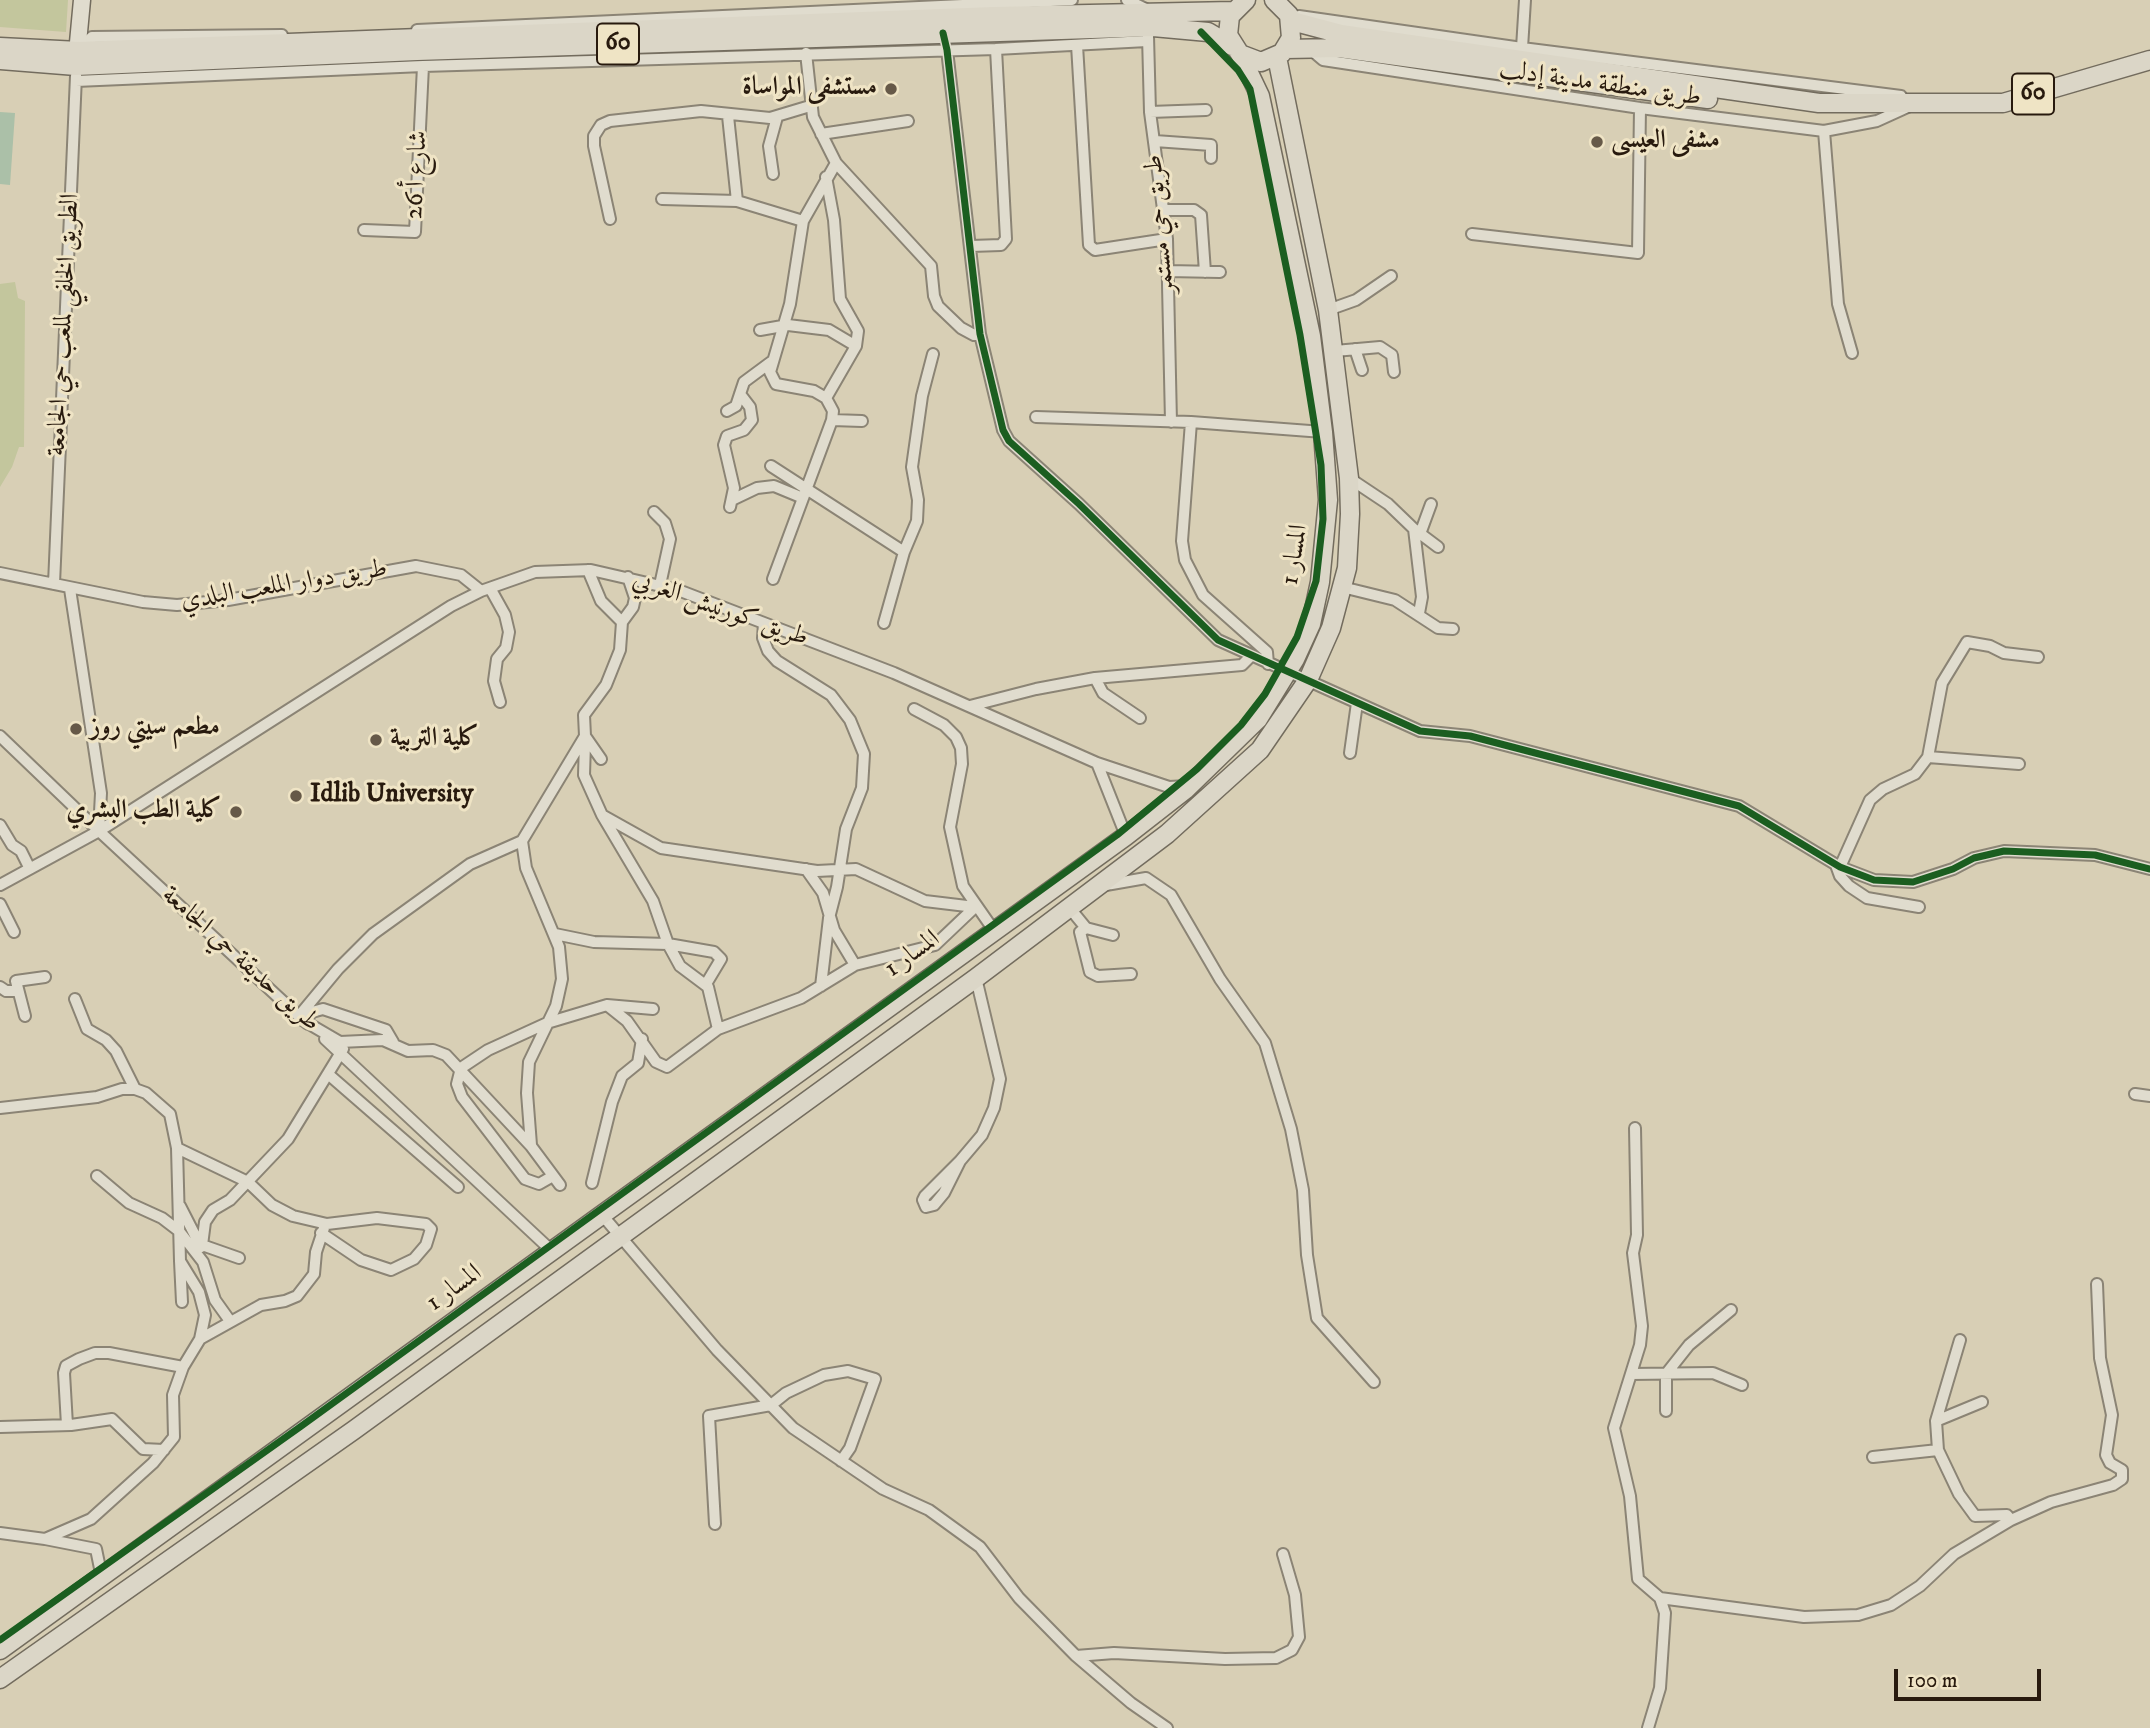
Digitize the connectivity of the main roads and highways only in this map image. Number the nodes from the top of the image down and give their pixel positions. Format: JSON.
{"nodes":[{"id":1,"x":1274,"y":0,"type":"edge"},
{"id":2,"x":1238,"y":5,"type":"edge"},
{"id":3,"x":1291,"y":18,"type":"junction"},
{"id":4,"x":1148,"y":26,"type":"junction"},
{"id":5,"x":0,"y":47,"type":"edge"},
{"id":6,"x":1236,"y":50,"type":"junction"},
{"id":7,"x":1282,"y":53,"type":"junction"},
{"id":8,"x":0,"y":60,"type":"edge"},
{"id":9,"x":2150,"y":60,"type":"edge"},
{"id":10,"x":77,"y":62,"type":"junction"},
{"id":11,"x":1913,"y":105,"type":"junction"},
{"id":12,"x":0,"y":1650,"type":"edge"},
{"id":13,"x":0,"y":1679,"type":"edge"}],
"edges":[{"from":1,"to":3,"type":"main road"},
{"from":2,"to":4,"type":"main road","number":"60"},
{"from":2,"to":6,"type":"main road"},
{"from":3,"to":7,"type":"main road"},
{"from":3,"to":11,"type":"main road","name":"طريق منطقة مدينة إدلب"},
{"from":4,"to":6,"type":"main road","number":"60"},
{"from":4,"to":10,"type":"main road","number":"60"},
{"from":4,"to":10,"type":"main road","number":"60"},
{"from":5,"to":10,"type":"main road","number":"60"},
{"from":6,"to":7,"type":"main road","name":"طريق منطقة مدينة إدلب"},
{"from":6,"to":12,"type":"main road"},
{"from":7,"to":11,"type":"main road","name":"طريق منطقة مدينة إدلب"},
{"from":7,"to":13,"type":"main road"},
{"from":8,"to":10,"type":"main road","number":"60"},
{"from":9,"to":11,"type":"main road","name":"طريق منطقة مدينة إدلب","number":"60"}]}
